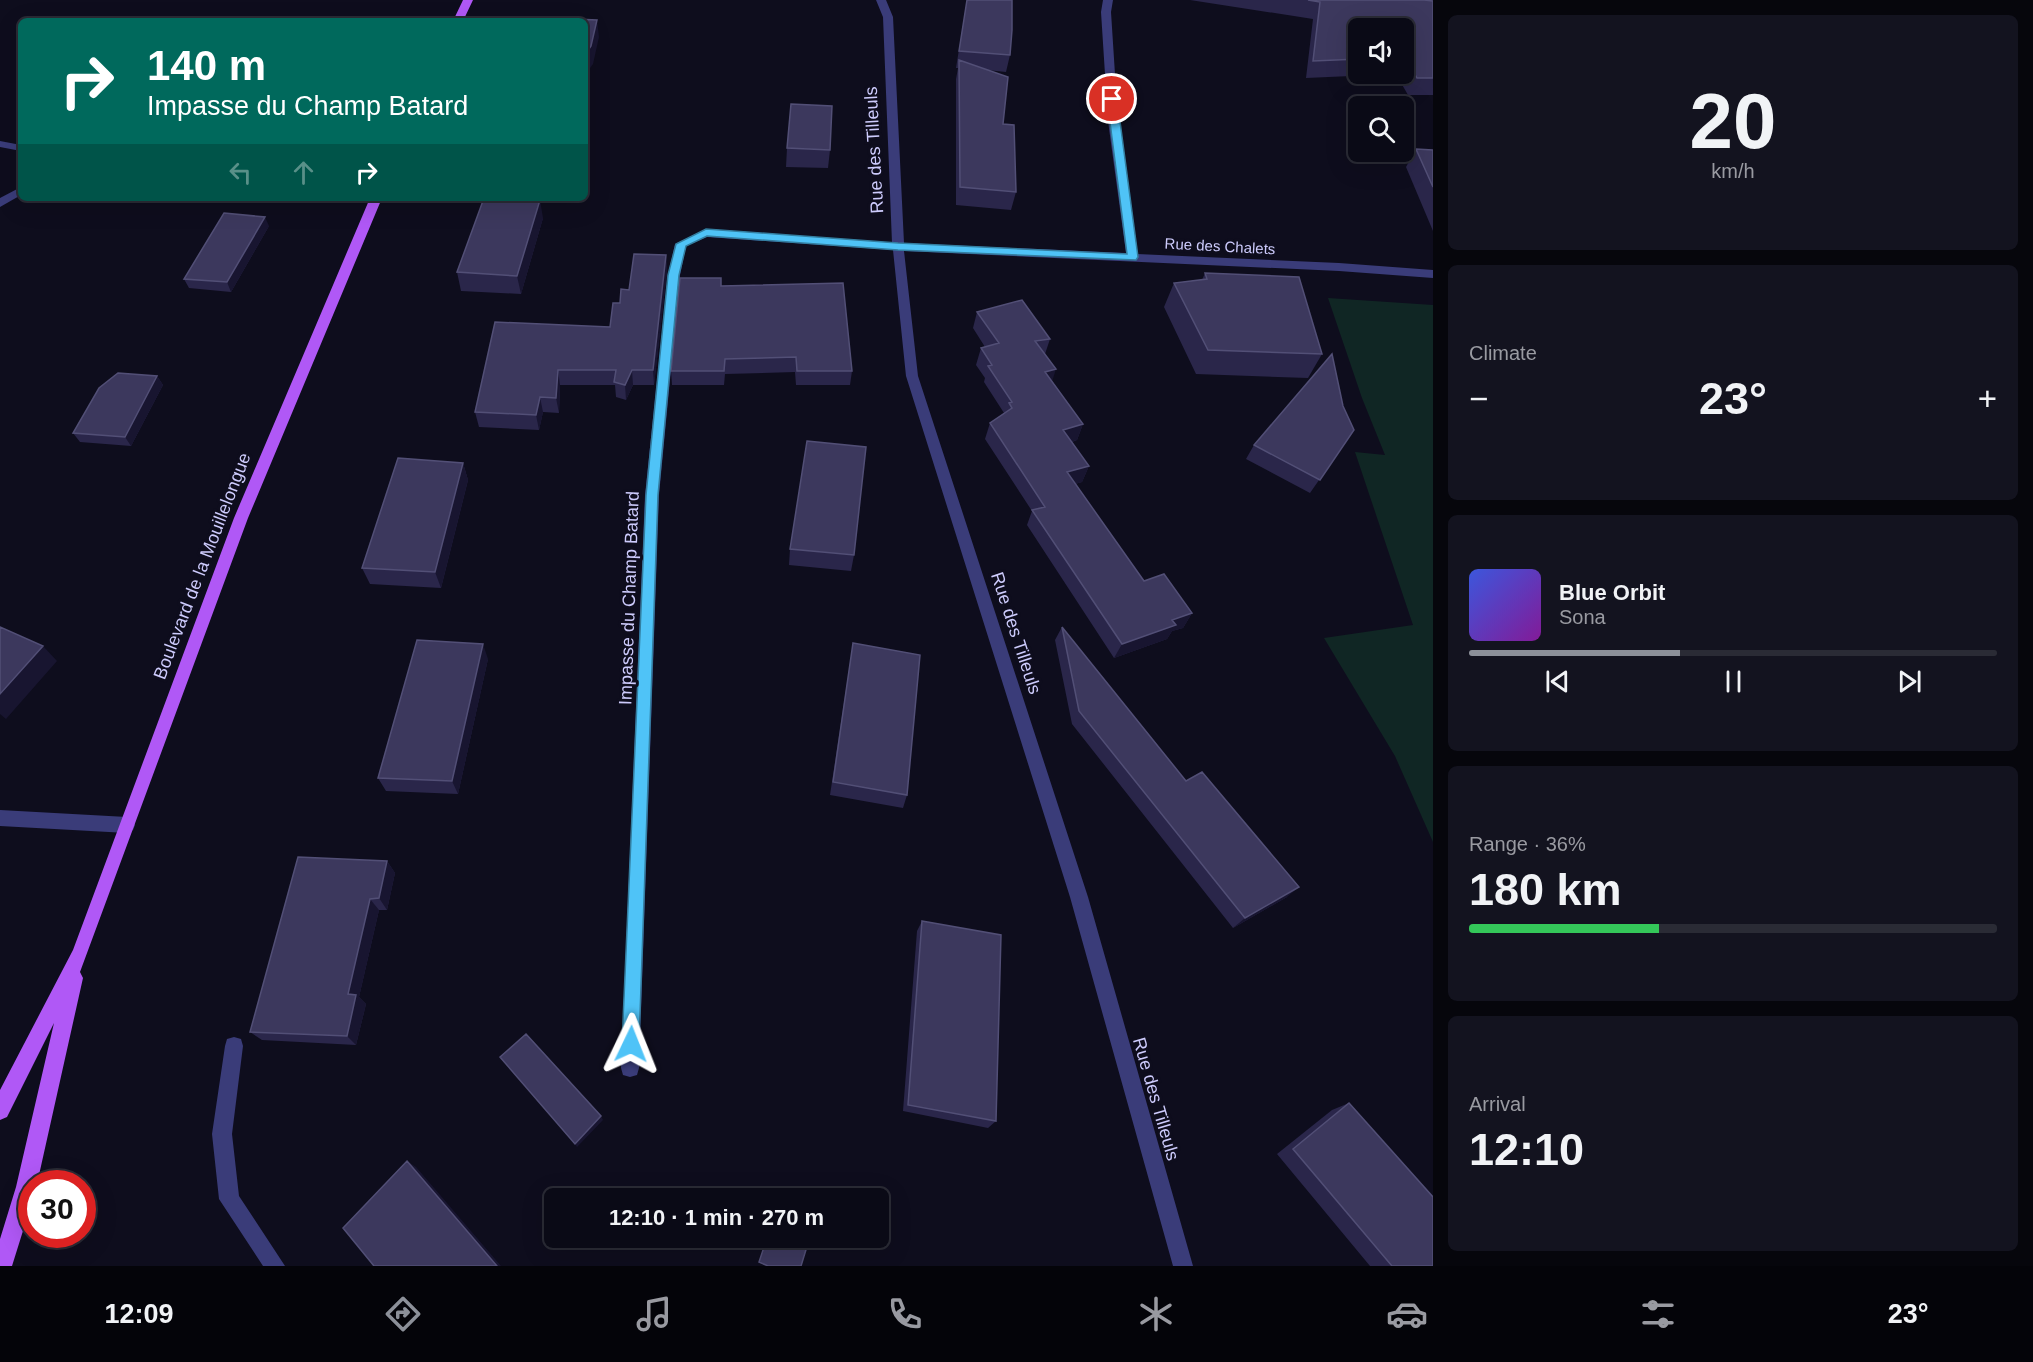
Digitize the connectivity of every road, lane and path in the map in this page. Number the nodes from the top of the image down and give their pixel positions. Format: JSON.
{"nodes":[{"id":1,"x":468,"y":0,"type":"edge"},
{"id":2,"x":881,"y":0,"type":"edge"},
{"id":3,"x":1108,"y":0,"type":"edge"},
{"id":4,"x":459,"y":18,"type":"edge"},
{"id":5,"x":0,"y":144,"type":"edge"},
{"id":6,"x":18,"y":147,"type":"edge"},
{"id":7,"x":18,"y":192,"type":"edge"},
{"id":8,"x":375,"y":201,"type":"edge"},
{"id":9,"x":0,"y":203,"type":"edge"},
{"id":10,"x":898,"y":247,"type":"junction"},
{"id":11,"x":1132,"y":257,"type":"junction"},
{"id":12,"x":1433,"y":274,"type":"edge"},
{"id":13,"x":0,"y":818,"type":"edge"},
{"id":14,"x":127,"y":825,"type":"junction"},
{"id":15,"x":80,"y":954,"type":"junction"},
{"id":16,"x":234,"y":1046,"type":"dead end"},
{"id":17,"x":630,"y":1068,"type":"dead end"},
{"id":18,"x":0,"y":1110,"type":"edge"},
{"id":19,"x":2,"y":1266,"type":"edge"},
{"id":20,"x":275,"y":1266,"type":"edge"},
{"id":21,"x":1183,"y":1266,"type":"edge"}],
"edges":[{"from":1,"to":4,"type":"main road"},
{"from":2,"to":10,"type":"street","name":"Rue des Tilleuls"},
{"from":3,"to":11,"type":"street"},
{"from":5,"to":6,"type":"street"},
{"from":7,"to":9,"type":"street"},
{"from":8,"to":14,"type":"main road","name":"Boulevard de la Mouillelongue"},
{"from":10,"to":11,"type":"street","name":"Rue des Chalets"},
{"from":10,"to":17,"type":"street","name":"Impasse du Champ Batard"},
{"from":10,"to":21,"type":"street","name":"Rue des Tilleuls"},
{"from":11,"to":12,"type":"street","name":"Rue des Chalets"},
{"from":13,"to":14,"type":"street"},
{"from":14,"to":15,"type":"main road","name":"Boulevard de la Mouillelongue"},
{"from":15,"to":18,"type":"main road","name":"Boulevard de la Mouillelongue"},
{"from":15,"to":19,"type":"main road","name":"Boulevard de la Mouillelongue"},
{"from":16,"to":20,"type":"street"}]}
